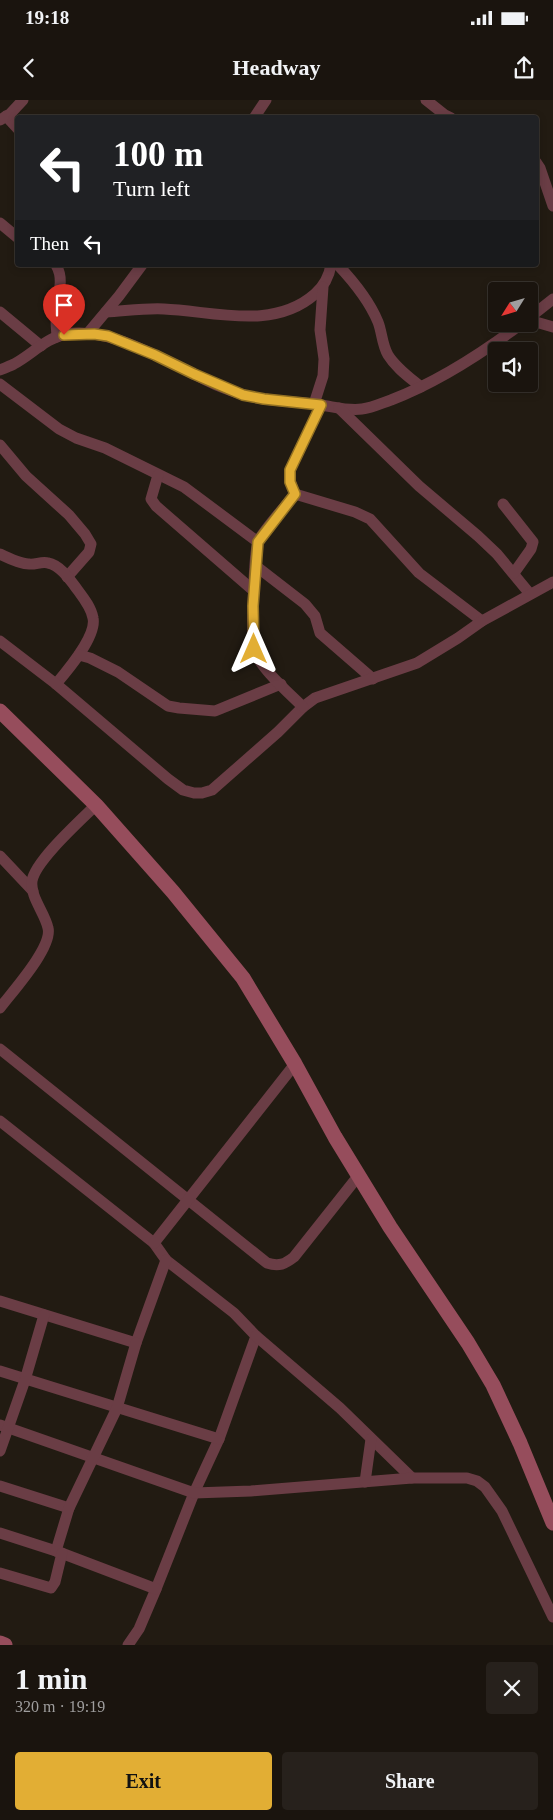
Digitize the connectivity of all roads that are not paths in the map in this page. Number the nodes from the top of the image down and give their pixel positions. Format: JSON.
{"nodes":[{"id":1,"x":23,"y":100,"type":"edge"},
{"id":2,"x":266,"y":100,"type":"edge"},
{"id":3,"x":426,"y":100,"type":"edge"},
{"id":4,"x":256,"y":115,"type":"edge"},
{"id":5,"x":444,"y":115,"type":"edge"},
{"id":6,"x":3,"y":118,"type":"edge"},
{"id":7,"x":15,"y":127,"type":"edge"},
{"id":8,"x":539,"y":166,"type":"edge"},
{"id":9,"x":553,"y":206,"type":"edge"},
{"id":10,"x":0,"y":223,"type":"edge"},
{"id":11,"x":15,"y":236,"type":"edge"},
{"id":12,"x":57,"y":267,"type":"edge"},
{"id":13,"x":140,"y":267,"type":"edge"},
{"id":14,"x":330,"y":267,"type":"edge"},
{"id":15,"x":340,"y":267,"type":"edge"},
{"id":16,"x":323,"y":287,"type":"junction"},
{"id":17,"x":553,"y":299,"type":"edge"},
{"id":18,"x":0,"y":312,"type":"edge"},
{"id":19,"x":106,"y":312,"type":"junction"},
{"id":20,"x":538,"y":312,"type":"edge"},
{"id":21,"x":538,"y":322,"type":"edge"},
{"id":22,"x":553,"y":326,"type":"edge"},
{"id":23,"x":510,"y":332,"type":"edge"},
{"id":24,"x":88,"y":334,"type":"junction"},
{"id":25,"x":57,"y":337,"type":"junction"},
{"id":26,"x":40,"y":346,"type":"junction"},
{"id":27,"x":0,"y":370,"type":"edge"},
{"id":28,"x":0,"y":384,"type":"edge"},
{"id":29,"x":420,"y":387,"type":"junction"},
{"id":30,"x":318,"y":404,"type":"junction"},
{"id":31,"x":339,"y":408,"type":"junction"},
{"id":32,"x":0,"y":446,"type":"edge"},
{"id":33,"x":158,"y":475,"type":"junction"},
{"id":34,"x":295,"y":494,"type":"junction"},
{"id":35,"x":503,"y":504,"type":"dead end"},
{"id":36,"x":258,"y":542,"type":"junction"},
{"id":37,"x":0,"y":554,"type":"edge"},
{"id":38,"x":256,"y":566,"type":"junction"},
{"id":39,"x":514,"y":573,"type":"junction"},
{"id":40,"x":68,"y":577,"type":"junction"},
{"id":41,"x":553,"y":582,"type":"edge"},
{"id":42,"x":254,"y":591,"type":"junction"},
{"id":43,"x":530,"y":594,"type":"junction"},
{"id":44,"x":482,"y":621,"type":"junction"},
{"id":45,"x":0,"y":640,"type":"edge"},
{"id":46,"x":79,"y":655,"type":"junction"},
{"id":47,"x":373,"y":679,"type":"junction"},
{"id":48,"x":56,"y":684,"type":"junction"},
{"id":49,"x":281,"y":684,"type":"junction"},
{"id":50,"x":303,"y":707,"type":"junction"},
{"id":51,"x":0,"y":711,"type":"edge"},
{"id":52,"x":96,"y":805,"type":"junction"},
{"id":53,"x":0,"y":856,"type":"edge"},
{"id":54,"x":33,"y":892,"type":"junction"},
{"id":55,"x":0,"y":1008,"type":"edge"},
{"id":56,"x":0,"y":1049,"type":"edge"},
{"id":57,"x":295,"y":1064,"type":"junction"},
{"id":58,"x":0,"y":1121,"type":"edge"},
{"id":59,"x":359,"y":1175,"type":"junction"},
{"id":60,"x":189,"y":1200,"type":"junction"},
{"id":61,"x":154,"y":1244,"type":"junction"},
{"id":62,"x":166,"y":1260,"type":"junction"},
{"id":63,"x":0,"y":1301,"type":"edge"},
{"id":64,"x":44,"y":1315,"type":"junction"},
{"id":65,"x":256,"y":1336,"type":"junction"},
{"id":66,"x":136,"y":1344,"type":"junction"},
{"id":67,"x":0,"y":1371,"type":"edge"},
{"id":68,"x":25,"y":1380,"type":"junction"},
{"id":69,"x":117,"y":1408,"type":"junction"},
{"id":70,"x":3,"y":1426,"type":"edge"},
{"id":71,"x":219,"y":1439,"type":"junction"},
{"id":72,"x":371,"y":1439,"type":"junction"},
{"id":73,"x":0,"y":1450,"type":"edge"},
{"id":74,"x":92,"y":1457,"type":"junction"},
{"id":75,"x":412,"y":1478,"type":"junction"},
{"id":76,"x":365,"y":1482,"type":"junction"},
{"id":77,"x":0,"y":1486,"type":"edge"},
{"id":78,"x":194,"y":1493,"type":"junction"},
{"id":79,"x":68,"y":1508,"type":"junction"},
{"id":80,"x":553,"y":1523,"type":"edge"},
{"id":81,"x":0,"y":1533,"type":"edge"},
{"id":82,"x":59,"y":1552,"type":"junction"},
{"id":83,"x":0,"y":1574,"type":"edge"},
{"id":84,"x":156,"y":1589,"type":"junction"},
{"id":85,"x":553,"y":1617,"type":"edge"},
{"id":86,"x":139,"y":1629,"type":"junction"},
{"id":87,"x":0,"y":1643,"type":"edge"},
{"id":88,"x":5,"y":1645,"type":"edge"},
{"id":89,"x":128,"y":1645,"type":"edge"},
{"id":90,"x":138,"y":1645,"type":"edge"}],
"edges":[{"from":1,"to":6,"type":"street"},
{"from":2,"to":4,"type":"street"},
{"from":3,"to":5,"type":"street"},
{"from":6,"to":7,"type":"street"},
{"from":8,"to":9,"type":"street"},
{"from":10,"to":11,"type":"street"},
{"from":12,"to":25,"type":"street"},
{"from":13,"to":19,"type":"street"},
{"from":14,"to":16,"type":"street"},
{"from":15,"to":29,"type":"street"},
{"from":16,"to":19,"type":"street"},
{"from":16,"to":30,"type":"street"},
{"from":17,"to":20,"type":"street"},
{"from":18,"to":26,"type":"street"},
{"from":19,"to":24,"type":"street"},
{"from":21,"to":22,"type":"street"},
{"from":23,"to":29,"type":"street"},
{"from":24,"to":25,"type":"street"},
{"from":24,"to":30,"type":"street"},
{"from":25,"to":26,"type":"street"},
{"from":26,"to":27,"type":"street"},
{"from":28,"to":33,"type":"street"},
{"from":29,"to":31,"type":"street"},
{"from":30,"to":31,"type":"street"},
{"from":30,"to":34,"type":"street"},
{"from":31,"to":39,"type":"street"},
{"from":32,"to":40,"type":"street"},
{"from":33,"to":36,"type":"street"},
{"from":33,"to":42,"type":"street"},
{"from":34,"to":36,"type":"street"},
{"from":34,"to":44,"type":"street"},
{"from":35,"to":39,"type":"street"},
{"from":36,"to":38,"type":"street"},
{"from":37,"to":40,"type":"street"},
{"from":38,"to":42,"type":"street"},
{"from":38,"to":47,"type":"street"},
{"from":39,"to":43,"type":"street"},
{"from":40,"to":46,"type":"street"},
{"from":41,"to":43,"type":"street"},
{"from":42,"to":49,"type":"street"},
{"from":43,"to":44,"type":"street"},
{"from":44,"to":47,"type":"street"},
{"from":45,"to":48,"type":"street"},
{"from":46,"to":48,"type":"street"},
{"from":46,"to":49,"type":"street"},
{"from":47,"to":50,"type":"street"},
{"from":48,"to":50,"type":"street"},
{"from":49,"to":50,"type":"street"},
{"from":51,"to":52,"type":"street"},
{"from":52,"to":54,"type":"street"},
{"from":52,"to":57,"type":"street"},
{"from":53,"to":54,"type":"street"},
{"from":54,"to":55,"type":"street"},
{"from":56,"to":60,"type":"street"},
{"from":57,"to":59,"type":"street"},
{"from":57,"to":60,"type":"street"},
{"from":58,"to":61,"type":"street"},
{"from":59,"to":60,"type":"street"},
{"from":59,"to":80,"type":"street"},
{"from":60,"to":61,"type":"street"},
{"from":61,"to":62,"type":"street"},
{"from":62,"to":65,"type":"street"},
{"from":62,"to":66,"type":"street"},
{"from":63,"to":64,"type":"street"},
{"from":64,"to":66,"type":"street"},
{"from":64,"to":68,"type":"street"},
{"from":65,"to":71,"type":"street"},
{"from":65,"to":72,"type":"street"},
{"from":66,"to":69,"type":"street"},
{"from":67,"to":68,"type":"street"},
{"from":68,"to":69,"type":"street"},
{"from":68,"to":70,"type":"street"},
{"from":69,"to":71,"type":"street"},
{"from":69,"to":74,"type":"street"},
{"from":70,"to":73,"type":"street"},
{"from":70,"to":74,"type":"street"},
{"from":71,"to":78,"type":"street"},
{"from":72,"to":75,"type":"street"},
{"from":72,"to":76,"type":"street"},
{"from":74,"to":78,"type":"street"},
{"from":74,"to":79,"type":"street"},
{"from":75,"to":76,"type":"street"},
{"from":75,"to":85,"type":"street"},
{"from":76,"to":78,"type":"street"},
{"from":77,"to":79,"type":"street"},
{"from":78,"to":84,"type":"street"},
{"from":79,"to":82,"type":"street"},
{"from":81,"to":82,"type":"street"},
{"from":82,"to":83,"type":"street"},
{"from":82,"to":84,"type":"street"},
{"from":84,"to":86,"type":"street"},
{"from":86,"to":89,"type":"street"},
{"from":86,"to":90,"type":"street"},
{"from":87,"to":88,"type":"street"}]}
